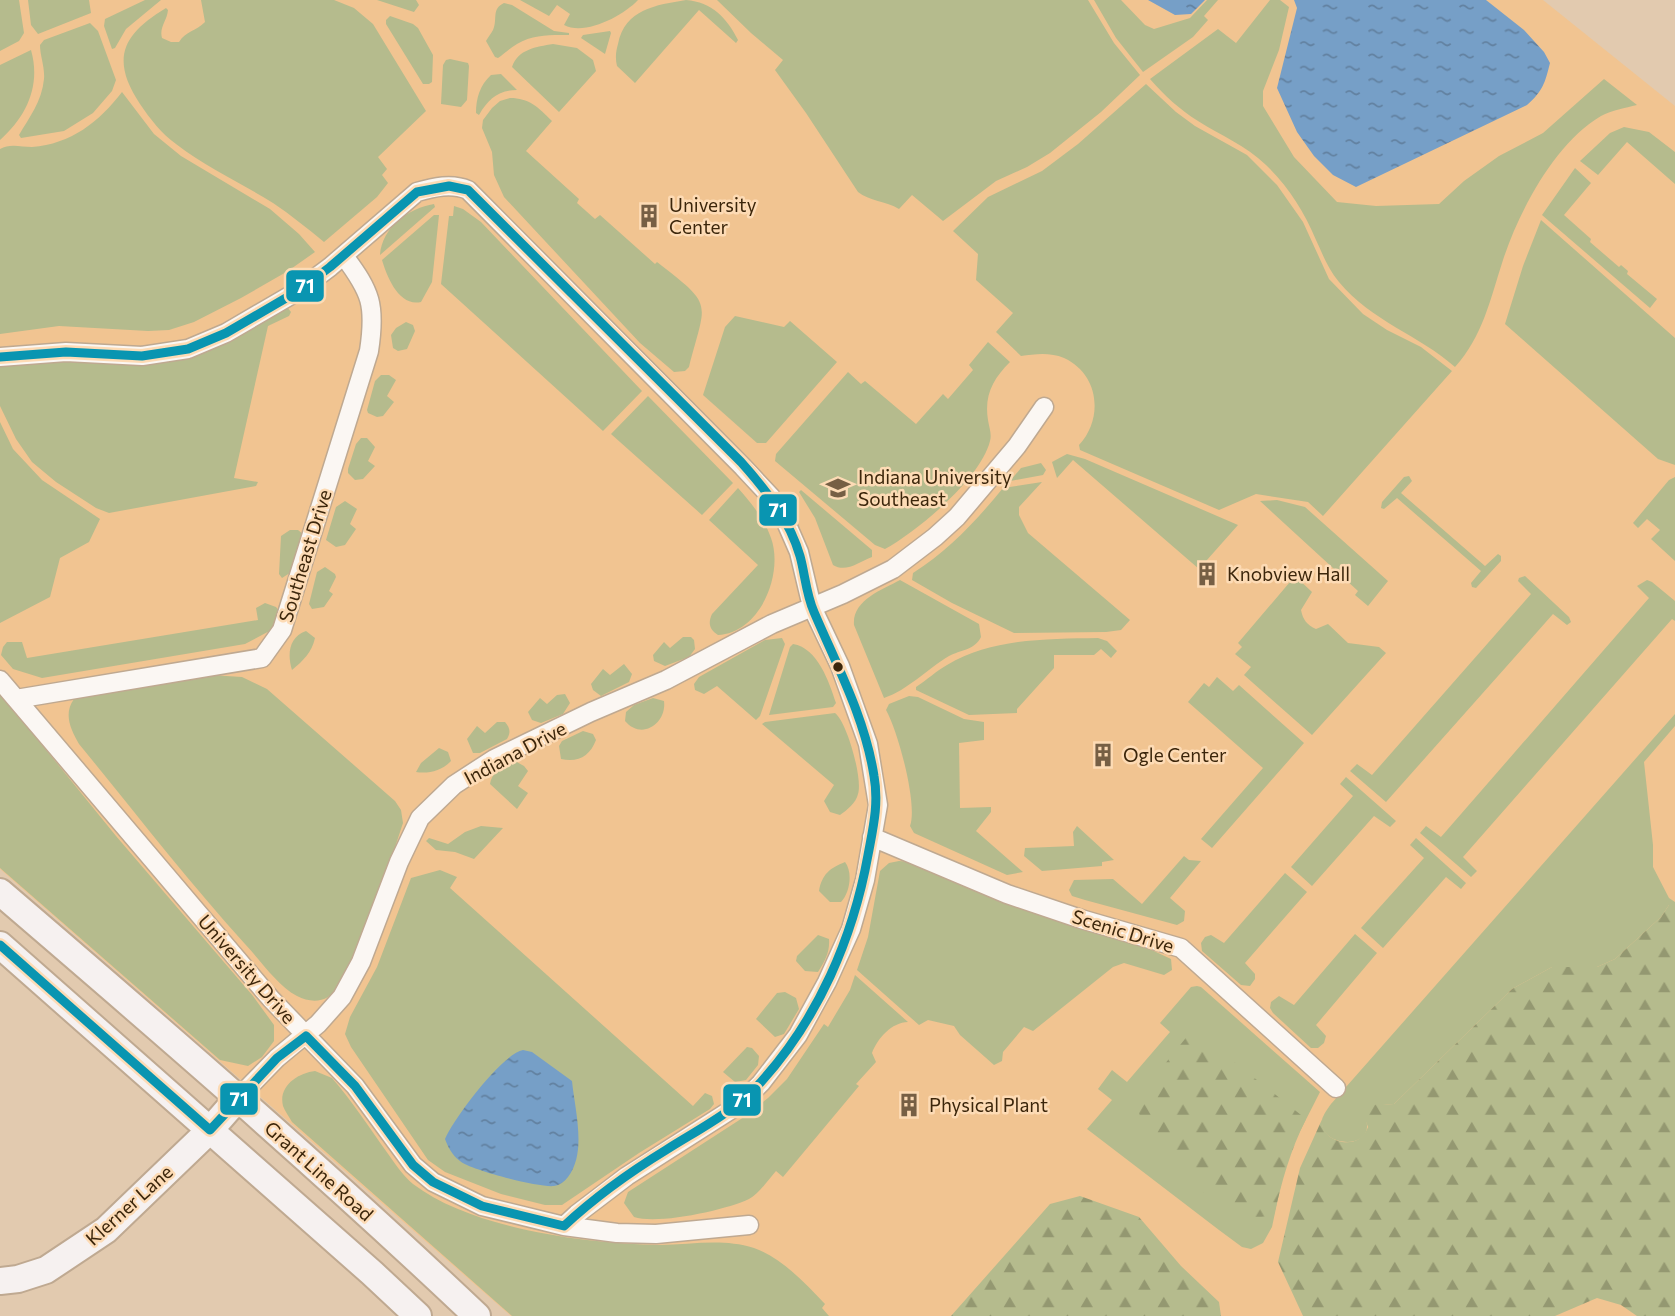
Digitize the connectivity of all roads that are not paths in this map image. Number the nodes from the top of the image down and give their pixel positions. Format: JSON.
{"nodes":[{"id":1,"x":344,"y":256,"type":"junction"},
{"id":2,"x":0,"y":357,"type":"edge"},
{"id":3,"x":1044,"y":407,"type":"dead end"},
{"id":4,"x":812,"y":607,"type":"junction"},
{"id":5,"x":0,"y":680,"type":"edge"},
{"id":6,"x":16,"y":699,"type":"junction"},
{"id":7,"x":872,"y":837,"type":"junction"},
{"id":8,"x":0,"y":892,"type":"edge"},
{"id":9,"x":0,"y":945,"type":"edge"},
{"id":10,"x":306,"y":1036,"type":"junction"},
{"id":11,"x":1336,"y":1088,"type":"dead end"},
{"id":12,"x":238,"y":1098,"type":"junction"},
{"id":13,"x":210,"y":1130,"type":"junction"},
{"id":14,"x":749,"y":1225,"type":"dead end"},
{"id":15,"x":564,"y":1226,"type":"junction"},
{"id":16,"x":0,"y":1281,"type":"edge"},
{"id":17,"x":418,"y":1316,"type":"edge"},
{"id":18,"x":477,"y":1316,"type":"edge"}],
"edges":[{"from":1,"to":2,"type":"street"},
{"from":1,"to":4,"type":"street"},
{"from":1,"to":6,"type":"street","name":"Southeast Drive"},
{"from":3,"to":4,"type":"street","name":"Indiana Drive"},
{"from":4,"to":7,"type":"street"},
{"from":4,"to":10,"type":"street","name":"Indiana Drive"},
{"from":5,"to":6,"type":"street","name":"University Drive"},
{"from":6,"to":10,"type":"street","name":"University Drive"},
{"from":7,"to":11,"type":"street","name":"Scenic Drive"},
{"from":7,"to":15,"type":"street"},
{"from":8,"to":12,"type":"main road","name":"Grant Line Road"},
{"from":9,"to":13,"type":"main road"},
{"from":10,"to":12,"type":"street","name":"Indiana Drive"},
{"from":10,"to":15,"type":"street","name":"University Drive"},
{"from":12,"to":13,"type":"main road","name":"Klerner Lane"},
{"from":12,"to":18,"type":"main road","name":"Grant Line Road"},
{"from":13,"to":16,"type":"main road","name":"Klerner Lane"},
{"from":13,"to":17,"type":"main road"},
{"from":14,"to":15,"type":"street","name":"University Drive"}]}
